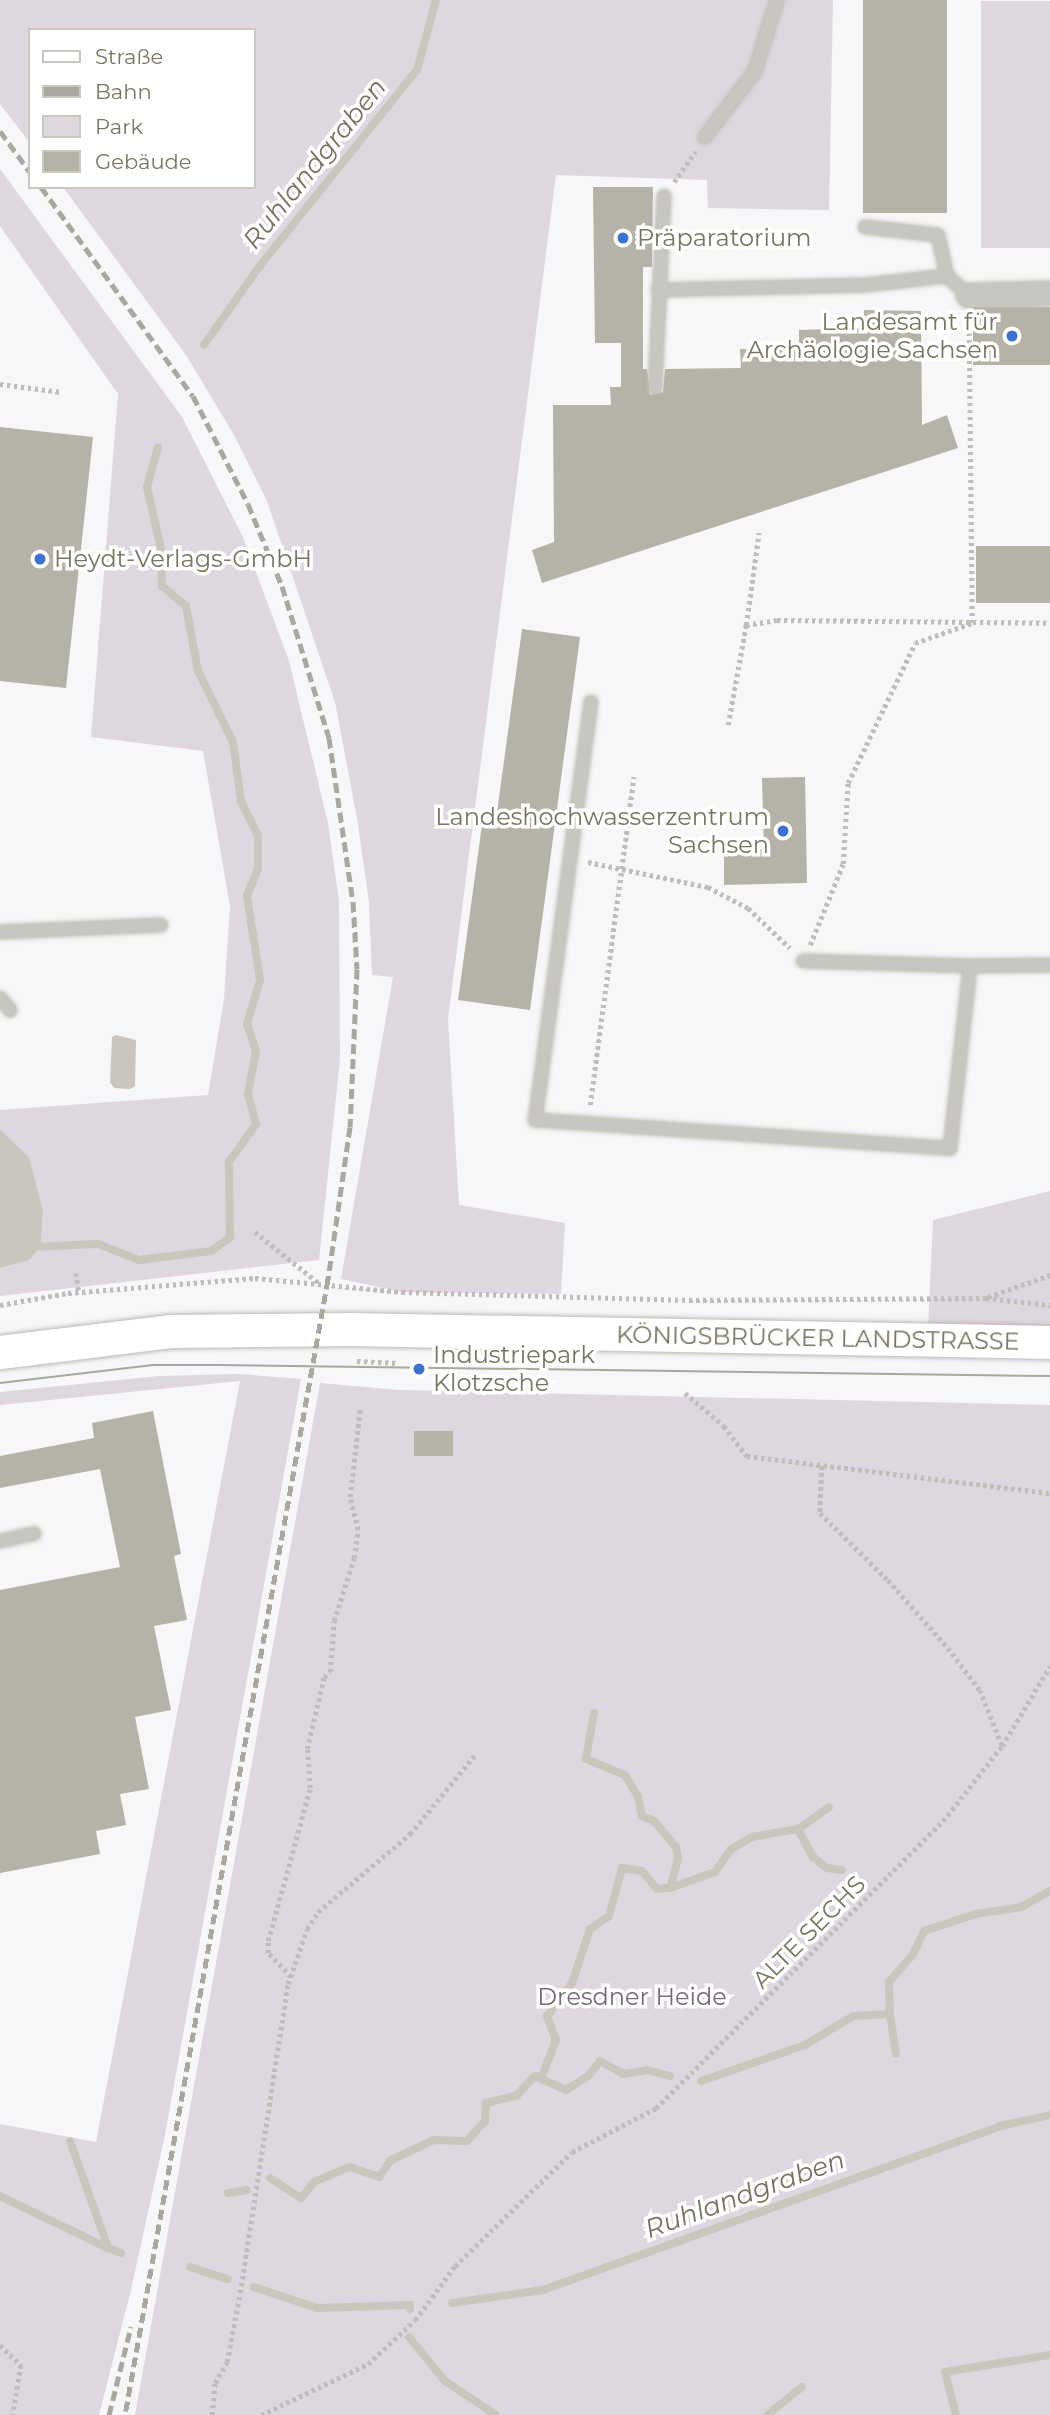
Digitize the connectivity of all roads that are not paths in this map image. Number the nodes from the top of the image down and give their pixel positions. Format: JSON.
{"nodes":[{"id":1,"x":777,"y":0,"type":"edge"},
{"id":2,"x":705,"y":137,"type":"road end"},
{"id":3,"x":664,"y":196,"type":"road end"},
{"id":4,"x":865,"y":227,"type":"dead end"},
{"id":5,"x":947,"y":276,"type":"junction"},
{"id":6,"x":658,"y":290,"type":"junction"},
{"id":7,"x":1050,"y":293,"type":"edge"},
{"id":8,"x":968,"y":295,"type":"joint"},
{"id":9,"x":655,"y":388,"type":"dead end"},
{"id":10,"x":591,"y":702,"type":"dead end"},
{"id":11,"x":161,"y":925,"type":"dead end"},
{"id":12,"x":0,"y":932,"type":"edge"},
{"id":13,"x":803,"y":961,"type":"road end"},
{"id":14,"x":1050,"y":965,"type":"edge"},
{"id":15,"x":970,"y":966,"type":"junction"},
{"id":16,"x":0,"y":998,"type":"edge"},
{"id":17,"x":10,"y":1010,"type":"dead end"},
{"id":18,"x":1050,"y":1342,"type":"edge"},
{"id":19,"x":0,"y":1352,"type":"edge"},
{"id":20,"x":34,"y":1534,"type":"dead end"},
{"id":21,"x":0,"y":1541,"type":"edge"}],
"edges":[{"from":1,"to":2,"type":"lane"},
{"from":3,"to":6,"type":"lane"},
{"from":4,"to":5,"type":"lane"},
{"from":5,"to":6,"type":"lane"},
{"from":5,"to":8,"type":"lane"},
{"from":6,"to":9,"type":"lane"},
{"from":7,"to":8,"type":"street"},
{"from":10,"to":15,"type":"lane"},
{"from":11,"to":12,"type":"lane"},
{"from":13,"to":15,"type":"lane"},
{"from":14,"to":15,"type":"lane"},
{"from":16,"to":17,"type":"lane"},
{"from":18,"to":19,"type":"main road","name":"KÖNIGSBRÜCKER LANDSTRASSE"},
{"from":20,"to":21,"type":"lane"}]}
